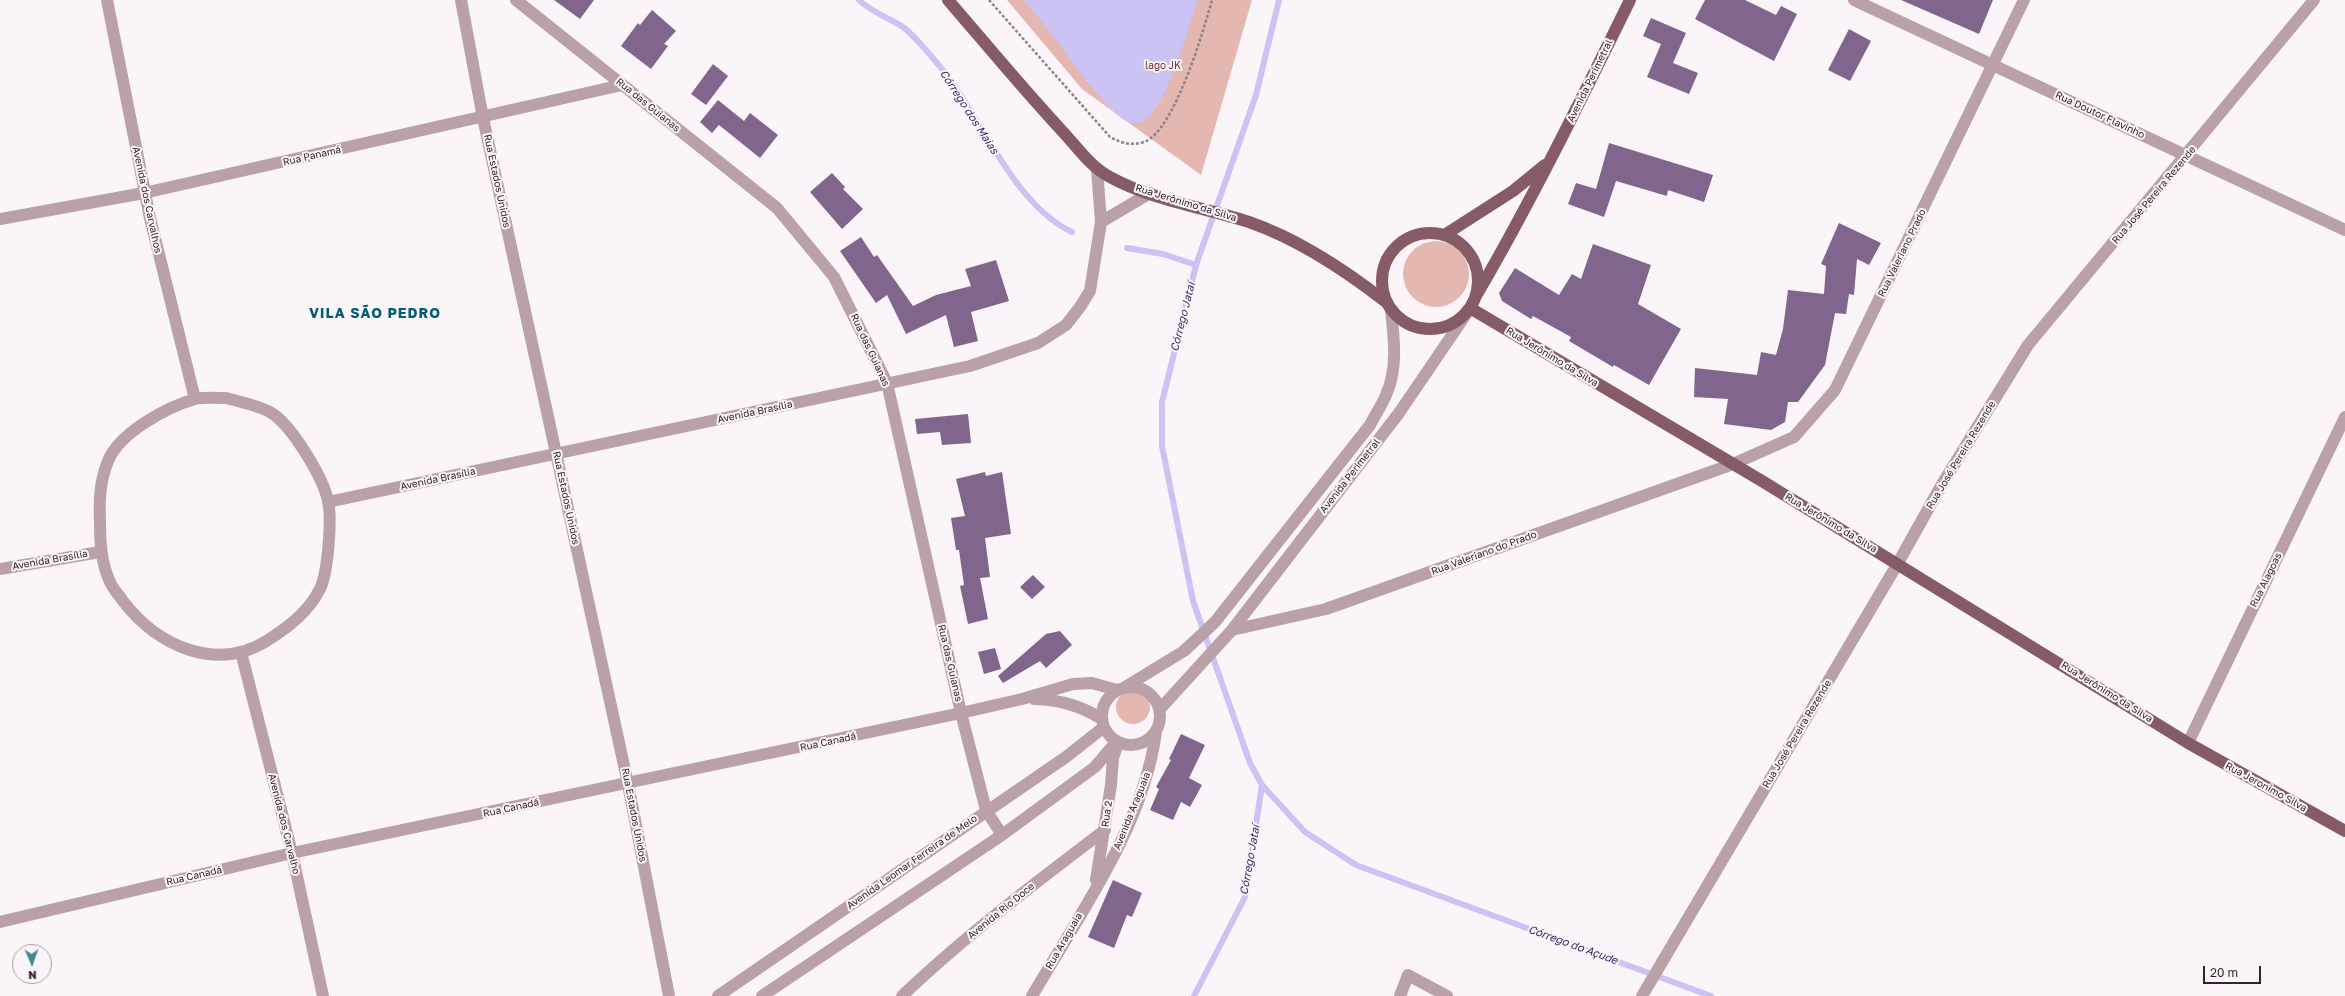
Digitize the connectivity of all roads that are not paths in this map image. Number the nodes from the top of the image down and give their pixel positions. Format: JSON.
{"nodes":[{"id":1,"x":107,"y":0,"type":"edge"},
{"id":2,"x":461,"y":0,"type":"edge"},
{"id":3,"x":516,"y":0,"type":"edge"},
{"id":4,"x":948,"y":0,"type":"edge"},
{"id":5,"x":1630,"y":0,"type":"edge"},
{"id":6,"x":1854,"y":0,"type":"edge"},
{"id":7,"x":2024,"y":0,"type":"edge"},
{"id":8,"x":2314,"y":0,"type":"edge"},
{"id":9,"x":1994,"y":66,"type":"junction"},
{"id":10,"x":622,"y":85,"type":"junction"},
{"id":11,"x":483,"y":118,"type":"junction"},
{"id":12,"x":2187,"y":156,"type":"junction"},
{"id":13,"x":1550,"y":162,"type":"junction"},
{"id":14,"x":1097,"y":169,"type":"junction"},
{"id":15,"x":144,"y":193,"type":"junction"},
{"id":16,"x":1150,"y":193,"type":"junction"},
{"id":17,"x":0,"y":219,"type":"edge"},
{"id":18,"x":1101,"y":222,"type":"junction"},
{"id":19,"x":2345,"y":230,"type":"edge"},
{"id":20,"x":1446,"y":234,"type":"junction"},
{"id":21,"x":1476,"y":296,"type":"junction"},
{"id":22,"x":1389,"y":306,"type":"junction"},
{"id":23,"x":1468,"y":310,"type":"junction"},
{"id":24,"x":887,"y":384,"type":"junction"},
{"id":25,"x":196,"y":399,"type":"junction"},
{"id":26,"x":2345,"y":417,"type":"edge"},
{"id":27,"x":557,"y":455,"type":"junction"},
{"id":28,"x":1733,"y":464,"type":"junction"},
{"id":29,"x":328,"y":502,"type":"junction"},
{"id":30,"x":1290,"y":526,"type":"junction"},
{"id":31,"x":1304,"y":536,"type":"junction"},
{"id":32,"x":100,"y":552,"type":"junction"},
{"id":33,"x":1898,"y":563,"type":"junction"},
{"id":34,"x":0,"y":569,"type":"edge"},
{"id":35,"x":1229,"y":632,"type":"junction"},
{"id":36,"x":241,"y":652,"type":"junction"},
{"id":37,"x":1121,"y":688,"type":"junction"},
{"id":38,"x":1022,"y":699,"type":"junction"},
{"id":39,"x":1160,"y":709,"type":"junction"},
{"id":40,"x":961,"y":713,"type":"junction"},
{"id":41,"x":1103,"y":723,"type":"junction"},
{"id":42,"x":1156,"y":731,"type":"junction"},
{"id":43,"x":1118,"y":742,"type":"junction"},
{"id":44,"x":2188,"y":743,"type":"junction"},
{"id":45,"x":628,"y":784,"type":"junction"},
{"id":46,"x":986,"y":810,"type":"junction"},
{"id":47,"x":1105,"y":830,"type":"junction"},
{"id":48,"x":2345,"y":831,"type":"edge"},
{"id":49,"x":1002,"y":835,"type":"junction"},
{"id":50,"x":292,"y":853,"type":"junction"},
{"id":51,"x":1095,"y":887,"type":"junction"},
{"id":52,"x":0,"y":922,"type":"edge"},
{"id":53,"x":1645,"y":992,"type":"edge"},
{"id":54,"x":323,"y":996,"type":"edge"},
{"id":55,"x":669,"y":996,"type":"edge"},
{"id":56,"x":718,"y":996,"type":"edge"},
{"id":57,"x":762,"y":996,"type":"edge"},
{"id":58,"x":902,"y":996,"type":"edge"},
{"id":59,"x":1032,"y":996,"type":"edge"},
{"id":60,"x":1400,"y":996,"type":"edge"},
{"id":61,"x":1447,"y":996,"type":"edge"}],
"edges":[{"from":1,"to":15,"type":"street","name":"Avenida dos Carvalhos"},
{"from":2,"to":11,"type":"street","name":"Rua Estados Unidos"},
{"from":3,"to":10,"type":"street","name":"Rua das Guianas"},
{"from":4,"to":14,"type":"main road","name":"Rua Jerônimo da Silva"},
{"from":5,"to":13,"type":"main road","name":"Avenida Perimetral"},
{"from":6,"to":9,"type":"street","name":"Rua Doutor Flavinho"},
{"from":7,"to":9,"type":"street","name":"Rua Valeriano Prado"},
{"from":8,"to":12,"type":"street","name":"Rua José Pereira Rezende"},
{"from":9,"to":12,"type":"street","name":"Rua Doutor Flavinho"},
{"from":9,"to":28,"type":"street","name":"Rua Valeriano Prado"},
{"from":10,"to":11,"type":"street","name":"Rua Panamá"},
{"from":10,"to":24,"type":"street","name":"Rua das Guianas"},
{"from":11,"to":15,"type":"street","name":"Rua Panamá"},
{"from":11,"to":27,"type":"street","name":"Rua Estados Unidos"},
{"from":12,"to":19,"type":"street","name":"Rua Doutor Flavinho"},
{"from":12,"to":33,"type":"street","name":"Rua José Pereira Rezende"},
{"from":13,"to":20,"type":"main road","name":"Avenida Perimetral"},
{"from":13,"to":21,"type":"main road","name":"Avenida Perimetral"},
{"from":14,"to":16,"type":"main road","name":"Rua Jerônimo da Silva"},
{"from":14,"to":18,"type":"street","name":"Avenida Brasília"},
{"from":15,"to":17,"type":"street","name":"Rua Panamá"},
{"from":15,"to":25,"type":"street","name":"Avenida dos Carvalhos"},
{"from":16,"to":18,"type":"street"},
{"from":16,"to":22,"type":"main road","name":"Rua Jerônimo da Silva"},
{"from":18,"to":24,"type":"street","name":"Avenida Brasília"},
{"from":20,"to":21,"type":"main road"},
{"from":20,"to":22,"type":"main road"},
{"from":21,"to":23,"type":"main road"},
{"from":22,"to":23,"type":"main road"},
{"from":22,"to":30,"type":"street","name":"Avenida Perimetral"},
{"from":23,"to":28,"type":"main road","name":"Rua Jerônimo da Silva"},
{"from":23,"to":31,"type":"street","name":"Avenida Perimetral"},
{"from":24,"to":27,"type":"street","name":"Avenida Brasília"},
{"from":24,"to":40,"type":"street","name":"Rua das Guianas"},
{"from":25,"to":29,"type":"street"},
{"from":25,"to":32,"type":"street"},
{"from":26,"to":44,"type":"street","name":"Rua Alagoas"},
{"from":27,"to":29,"type":"street","name":"Avenida Brasília"},
{"from":27,"to":45,"type":"street","name":"Rua Estados Unidos"},
{"from":28,"to":33,"type":"main road","name":"Rua Jerônimo da Silva"},
{"from":28,"to":35,"type":"street","name":"Rua Valeriano do Prado"},
{"from":29,"to":36,"type":"street"},
{"from":30,"to":31,"type":"street"},
{"from":30,"to":37,"type":"street","name":"Avenida Perimetral"},
{"from":31,"to":35,"type":"street","name":"Avenida Perimetral"},
{"from":32,"to":34,"type":"street","name":"Avenida Brasília"},
{"from":32,"to":36,"type":"street"},
{"from":33,"to":44,"type":"main road","name":"Rua Jerônimo da Silva"},
{"from":33,"to":53,"type":"street","name":"Rua José Pereira Rezende"},
{"from":35,"to":39,"type":"street","name":"Avenida Perimetral"},
{"from":36,"to":50,"type":"street","name":"Avenida dos Carvalho"},
{"from":37,"to":38,"type":"street","name":"Rua Canadá"},
{"from":37,"to":39,"type":"street"},
{"from":37,"to":41,"type":"street"},
{"from":38,"to":40,"type":"street","name":"Rua Canadá"},
{"from":38,"to":41,"type":"street","name":"Rua Canadá"},
{"from":39,"to":42,"type":"street"},
{"from":40,"to":45,"type":"street","name":"Rua Canadá"},
{"from":40,"to":46,"type":"street","name":"Rua das Guianas"},
{"from":41,"to":43,"type":"street"},
{"from":41,"to":46,"type":"street","name":"Avenida Leomar Ferreira de Melo"},
{"from":42,"to":43,"type":"street"},
{"from":42,"to":51,"type":"street","name":"Avenida Araguaia"},
{"from":43,"to":47,"type":"street","name":"Rua 2"},
{"from":43,"to":49,"type":"street"},
{"from":44,"to":48,"type":"main road","name":"Rua Jeronimo Silva"},
{"from":45,"to":50,"type":"street","name":"Rua Canadá"},
{"from":45,"to":55,"type":"street","name":"Rua Estados Unidos"},
{"from":46,"to":49,"type":"street","name":"Rua das Guianas"},
{"from":46,"to":56,"type":"street","name":"Avenida Leomar Ferreira de Melo"},
{"from":47,"to":51,"type":"street","name":"Rua 2"},
{"from":47,"to":58,"type":"street","name":"Avenida Rio Doce"},
{"from":49,"to":57,"type":"street"},
{"from":50,"to":52,"type":"street","name":"Rua Canadá"},
{"from":50,"to":54,"type":"street","name":"Avenida dos Carvalho"},
{"from":51,"to":59,"type":"street","name":"Rua Araguaia"},
{"from":60,"to":61,"type":"street"}]}
